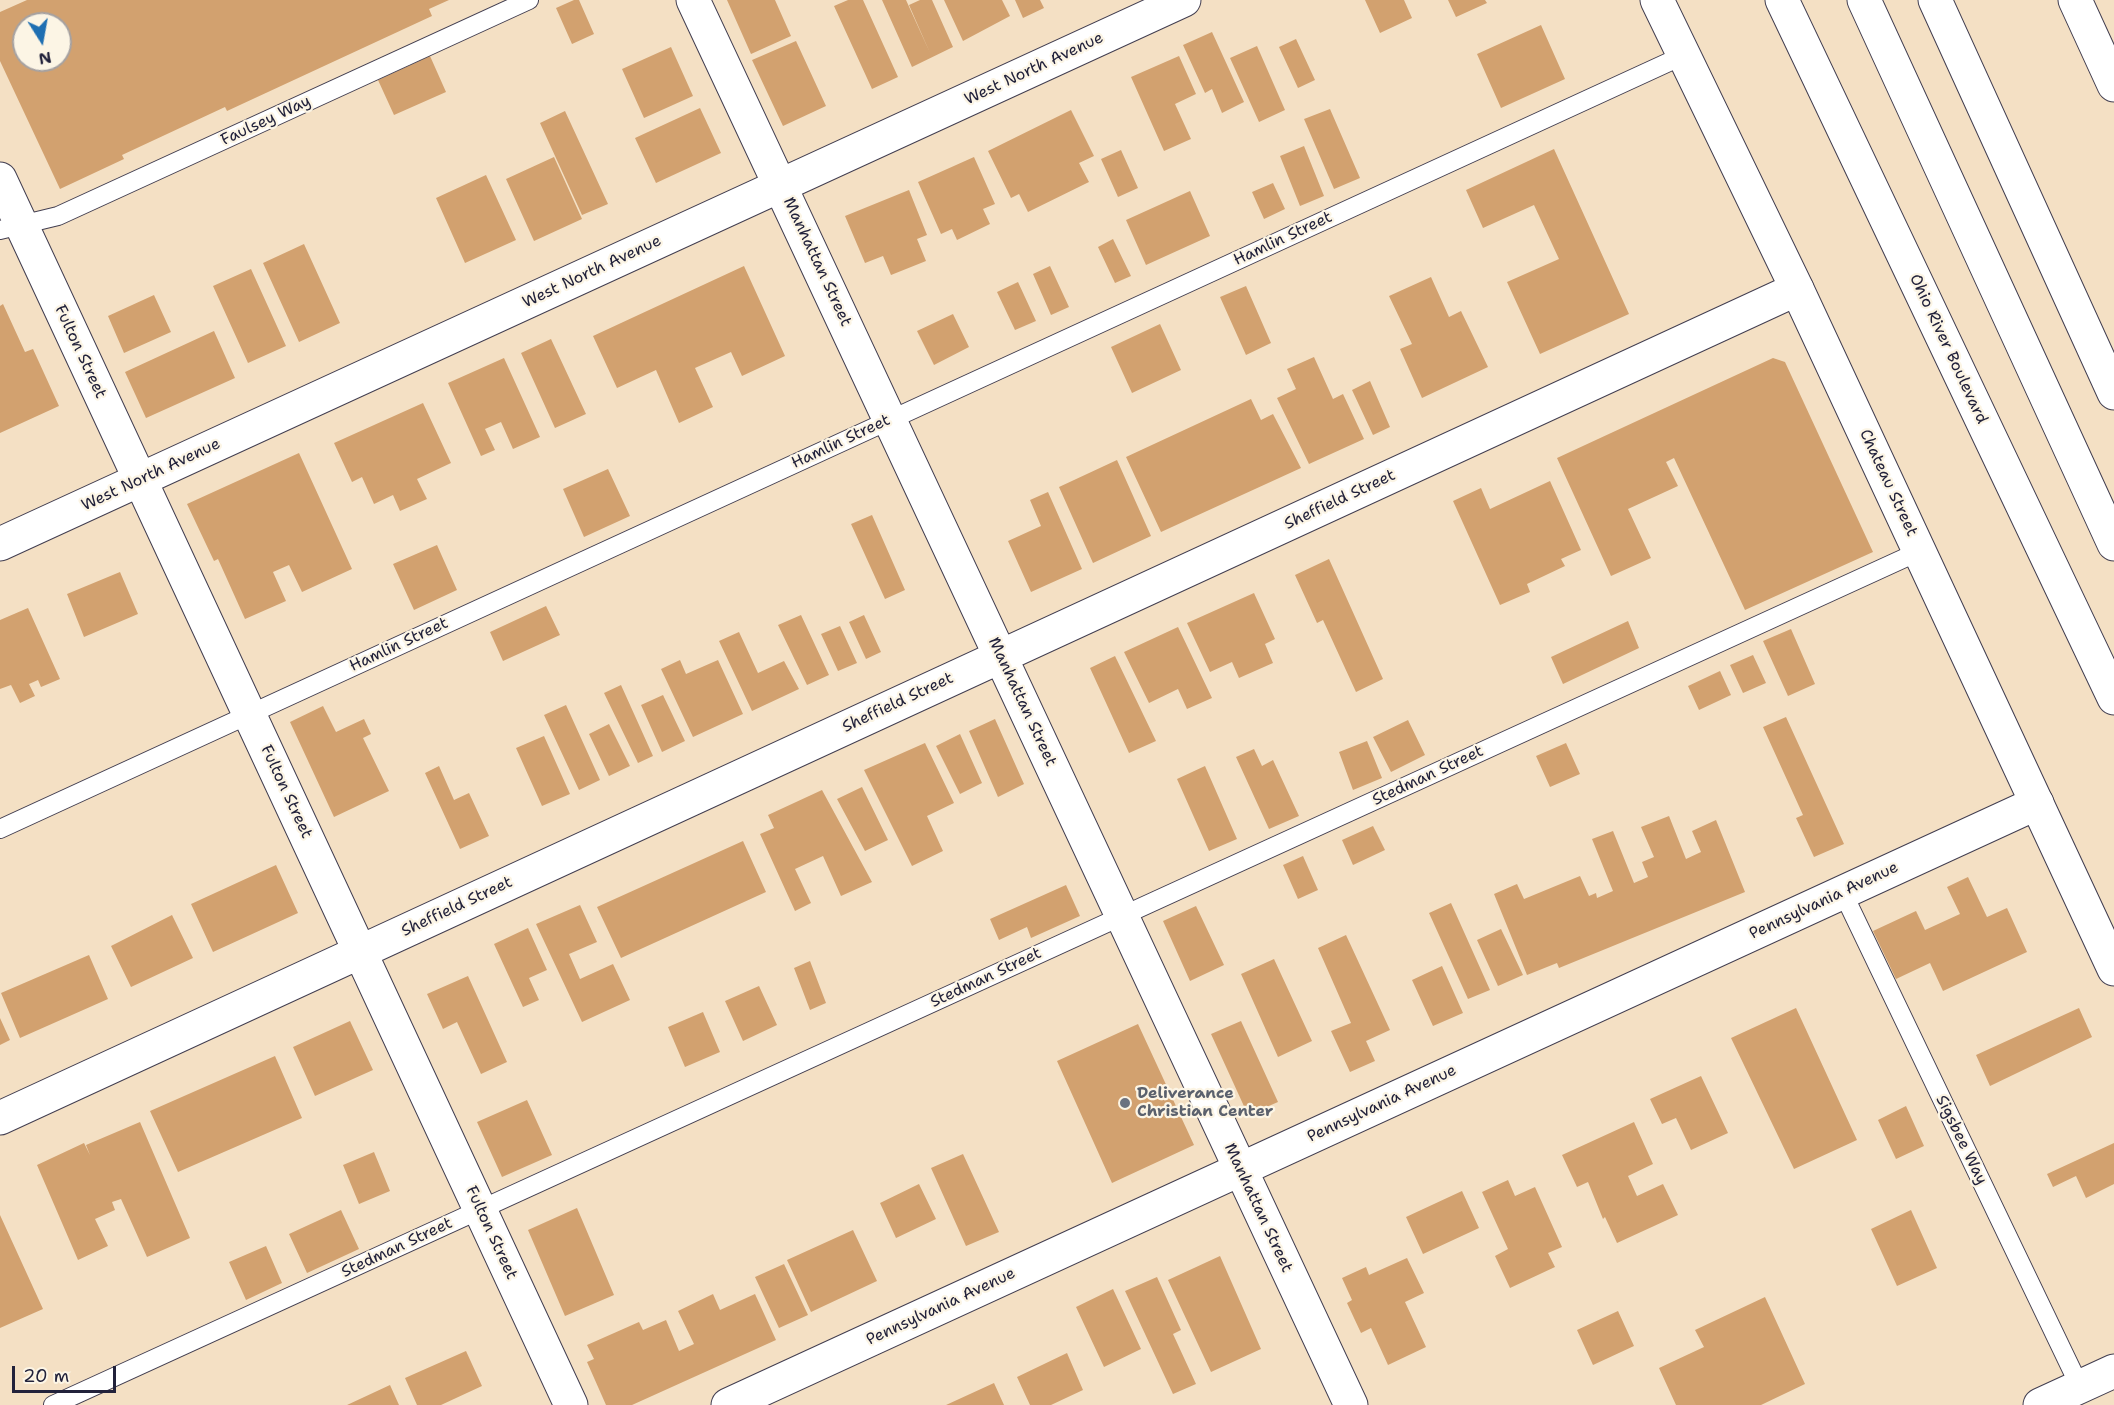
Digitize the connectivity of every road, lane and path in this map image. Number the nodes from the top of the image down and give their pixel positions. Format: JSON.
{"nodes":[{"id":1,"x":529,"y":0,"type":"edge"},
{"id":2,"x":693,"y":0,"type":"edge"},
{"id":3,"x":1184,"y":0,"type":"edge"},
{"id":4,"x":1657,"y":0,"type":"edge"},
{"id":5,"x":1782,"y":0,"type":"edge"},
{"id":6,"x":1864,"y":0,"type":"edge"},
{"id":7,"x":1935,"y":0,"type":"edge"},
{"id":8,"x":2074,"y":0,"type":"edge"},
{"id":9,"x":1682,"y":56,"type":"junction"},
{"id":10,"x":2114,"y":85,"type":"edge"},
{"id":11,"x":0,"y":179,"type":"edge"},
{"id":12,"x":781,"y":185,"type":"junction"},
{"id":13,"x":11,"y":227,"type":"edge"},
{"id":14,"x":1797,"y":289,"type":"junction"},
{"id":15,"x":2114,"y":393,"type":"edge"},
{"id":16,"x":890,"y":420,"type":"junction"},
{"id":17,"x":140,"y":480,"type":"junction"},
{"id":18,"x":0,"y":544,"type":"edge"},
{"id":19,"x":2114,"y":544,"type":"edge"},
{"id":20,"x":1920,"y":551,"type":"junction"},
{"id":21,"x":1001,"y":656,"type":"junction"},
{"id":22,"x":2114,"y":698,"type":"edge"},
{"id":23,"x":249,"y":714,"type":"junction"},
{"id":24,"x":2037,"y":803,"type":"junction"},
{"id":25,"x":0,"y":829,"type":"edge"},
{"id":26,"x":1843,"y":893,"type":"junction"},
{"id":27,"x":1122,"y":916,"type":"junction"},
{"id":28,"x":360,"y":952,"type":"junction"},
{"id":29,"x":2114,"y":969,"type":"edge"},
{"id":30,"x":0,"y":1118,"type":"edge"},
{"id":31,"x":1240,"y":1170,"type":"junction"},
{"id":32,"x":480,"y":1210,"type":"junction"},
{"id":33,"x":2114,"y":1371,"type":"edge"},
{"id":34,"x":2080,"y":1387,"type":"junction"},
{"id":35,"x":1348,"y":1404,"type":"edge"},
{"id":36,"x":53,"y":1405,"type":"edge"},
{"id":37,"x":571,"y":1405,"type":"edge"},
{"id":38,"x":728,"y":1405,"type":"edge"},
{"id":39,"x":2040,"y":1405,"type":"edge"}],
"edges":[{"from":1,"to":13,"type":"lane","name":"Faulsey Way"},
{"from":2,"to":12,"type":"main road","name":"Manhattan Street"},
{"from":3,"to":12,"type":"main road","name":"West North Avenue"},
{"from":4,"to":9,"type":"main road","name":"Chateau Street"},
{"from":5,"to":22,"type":"main road","name":"Ohio River Boulevard"},
{"from":6,"to":19,"type":"main road"},
{"from":7,"to":15,"type":"main road"},
{"from":8,"to":10,"type":"main road"},
{"from":9,"to":14,"type":"main road","name":"Chateau Street"},
{"from":9,"to":16,"type":"lane","name":"Hamlin Street"},
{"from":11,"to":13,"type":"main road","name":"Fulton Street"},
{"from":12,"to":16,"type":"main road","name":"Manhattan Street"},
{"from":12,"to":17,"type":"main road","name":"West North Avenue"},
{"from":13,"to":17,"type":"main road","name":"Fulton Street"},
{"from":14,"to":20,"type":"main road","name":"Chateau Street"},
{"from":14,"to":21,"type":"main road","name":"Sheffield Street"},
{"from":16,"to":21,"type":"main road","name":"Manhattan Street"},
{"from":16,"to":23,"type":"lane","name":"Hamlin Street"},
{"from":17,"to":18,"type":"main road","name":"West North Avenue"},
{"from":17,"to":23,"type":"main road","name":"Fulton Street"},
{"from":20,"to":24,"type":"main road","name":"Chateau Street"},
{"from":20,"to":27,"type":"lane","name":"Stedman Street"},
{"from":21,"to":27,"type":"main road","name":"Manhattan Street"},
{"from":21,"to":28,"type":"main road","name":"Sheffield Street"},
{"from":23,"to":25,"type":"lane","name":"Hamlin Street"},
{"from":23,"to":28,"type":"main road","name":"Fulton Street"},
{"from":24,"to":26,"type":"main road","name":"Pennsylvania Avenue"},
{"from":24,"to":29,"type":"main road","name":"Chateau Street"},
{"from":26,"to":31,"type":"main road","name":"Pennsylvania Avenue"},
{"from":26,"to":34,"type":"lane","name":"Sigsbee Way"},
{"from":27,"to":31,"type":"main road","name":"Manhattan Street"},
{"from":27,"to":32,"type":"lane","name":"Stedman Street"},
{"from":28,"to":30,"type":"main road","name":"Sheffield Street"},
{"from":28,"to":32,"type":"main road","name":"Fulton Street"},
{"from":31,"to":35,"type":"main road","name":"Manhattan Street"},
{"from":31,"to":38,"type":"main road","name":"Pennsylvania Avenue"},
{"from":32,"to":36,"type":"lane","name":"Stedman Street"},
{"from":32,"to":37,"type":"main road","name":"Fulton Street"},
{"from":33,"to":34,"type":"main road"},
{"from":34,"to":39,"type":"main road"}]}
